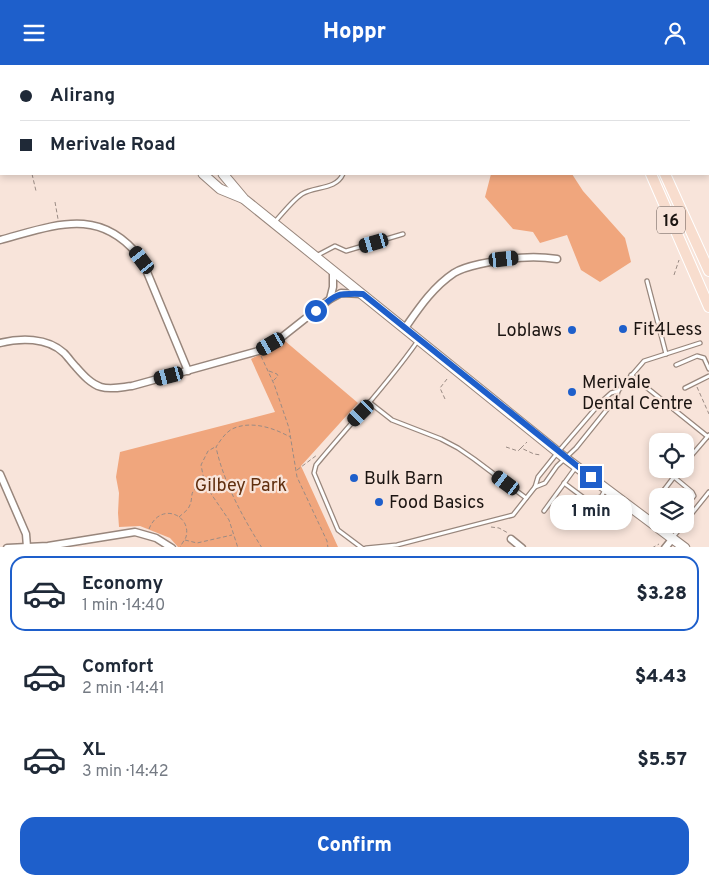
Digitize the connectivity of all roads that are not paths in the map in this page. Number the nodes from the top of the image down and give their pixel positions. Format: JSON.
{"nodes":[{"id":1,"x":223,"y":175,"type":"edge"},
{"id":2,"x":342,"y":175,"type":"edge"},
{"id":3,"x":651,"y":175,"type":"edge"},
{"id":4,"x":665,"y":175,"type":"edge"},
{"id":5,"x":204,"y":176,"type":"edge"},
{"id":6,"x":244,"y":199,"type":"junction"},
{"id":7,"x":274,"y":223,"type":"junction"},
{"id":8,"x":403,"y":234,"type":"dead end"},
{"id":9,"x":0,"y":240,"type":"edge"},
{"id":10,"x":315,"y":256,"type":"junction"},
{"id":11,"x":557,"y":259,"type":"dead end"},
{"id":12,"x":707,"y":259,"type":"edge"},
{"id":13,"x":691,"y":266,"type":"junction"},
{"id":14,"x":333,"y":271,"type":"junction"},
{"id":15,"x":709,"y":271,"type":"edge"},
{"id":16,"x":647,"y":281,"type":"dead end"},
{"id":17,"x":363,"y":294,"type":"junction"},
{"id":18,"x":330,"y":299,"type":"junction"},
{"id":19,"x":709,"y":307,"type":"edge"},
{"id":20,"x":405,"y":328,"type":"junction"},
{"id":21,"x":419,"y":339,"type":"junction"},
{"id":22,"x":0,"y":343,"type":"edge"},
{"id":23,"x":700,"y":343,"type":"dead end"},
{"id":24,"x":666,"y":354,"type":"junction"},
{"id":25,"x":676,"y":365,"type":"dead end"},
{"id":26,"x":709,"y":369,"type":"edge"},
{"id":27,"x":188,"y":371,"type":"junction"},
{"id":28,"x":632,"y":375,"type":"junction"},
{"id":29,"x":709,"y":376,"type":"edge"},
{"id":30,"x":685,"y":388,"type":"dead end"},
{"id":31,"x":618,"y":391,"type":"junction"},
{"id":32,"x":369,"y":402,"type":"junction"},
{"id":33,"x":602,"y":402,"type":"junction"},
{"id":34,"x":608,"y":407,"type":"junction"},
{"id":35,"x":708,"y":436,"type":"edge"},
{"id":36,"x":694,"y":452,"type":"edge"},
{"id":37,"x":562,"y":455,"type":"junction"},
{"id":38,"x":576,"y":466,"type":"junction"},
{"id":39,"x":0,"y":474,"type":"edge"},
{"id":40,"x":673,"y":478,"type":"edge"},
{"id":41,"x":675,"y":478,"type":"edge"},
{"id":42,"x":564,"y":483,"type":"junction"},
{"id":43,"x":535,"y":487,"type":"junction"},
{"id":44,"x":666,"y":488,"type":"edge"},
{"id":45,"x":687,"y":488,"type":"edge"},
{"id":46,"x":606,"y":489,"type":"junction"},
{"id":47,"x":709,"y":492,"type":"edge"},
{"id":48,"x":526,"y":498,"type":"junction"},
{"id":49,"x":621,"y":500,"type":"junction"},
{"id":50,"x":634,"y":509,"type":"junction"},
{"id":51,"x":544,"y":511,"type":"dead end"},
{"id":52,"x":694,"y":511,"type":"edge"},
{"id":53,"x":677,"y":533,"type":"edge"},
{"id":54,"x":673,"y":538,"type":"junction"},
{"id":55,"x":511,"y":539,"type":"road end"},
{"id":56,"x":73,"y":545,"type":"edge"},
{"id":57,"x":8,"y":547,"type":"edge"},
{"id":58,"x":28,"y":547,"type":"edge"},
{"id":59,"x":172,"y":547,"type":"edge"},
{"id":60,"x":362,"y":547,"type":"edge"},
{"id":61,"x":366,"y":547,"type":"edge"},
{"id":62,"x":522,"y":547,"type":"edge"},
{"id":63,"x":666,"y":547,"type":"edge"},
{"id":64,"x":685,"y":547,"type":"edge"}],
"edges":[{"from":1,"to":6,"type":"main road"},
{"from":2,"to":7,"type":"lane"},
{"from":3,"to":13,"type":"main road","number":"16"},
{"from":4,"to":12,"type":"main road","number":"16"},
{"from":5,"to":6,"type":"main road"},
{"from":6,"to":7,"type":"main road"},
{"from":7,"to":10,"type":"main road"},
{"from":8,"to":10,"type":"lane"},
{"from":9,"to":27,"type":"street"},
{"from":10,"to":14,"type":"main road"},
{"from":11,"to":20,"type":"street"},
{"from":12,"to":13,"type":"main road"},
{"from":12,"to":15,"type":"main road","number":"16"},
{"from":13,"to":19,"type":"main road","number":"16"},
{"from":14,"to":17,"type":"main road"},
{"from":14,"to":18,"type":"street"},
{"from":16,"to":24,"type":"lane"},
{"from":17,"to":18,"type":"street"},
{"from":17,"to":20,"type":"main road"},
{"from":18,"to":27,"type":"street"},
{"from":20,"to":21,"type":"main road"},
{"from":21,"to":32,"type":"lane"},
{"from":21,"to":37,"type":"main road"},
{"from":22,"to":27,"type":"street"},
{"from":23,"to":24,"type":"lane"},
{"from":24,"to":28,"type":"lane"},
{"from":25,"to":26,"type":"lane"},
{"from":28,"to":31,"type":"lane"},
{"from":28,"to":35,"type":"lane"},
{"from":29,"to":30,"type":"lane"},
{"from":31,"to":33,"type":"lane"},
{"from":31,"to":34,"type":"lane"},
{"from":32,"to":48,"type":"lane"},
{"from":32,"to":60,"type":"lane"},
{"from":33,"to":34,"type":"lane"},
{"from":33,"to":37,"type":"lane"},
{"from":34,"to":37,"type":"lane"},
{"from":35,"to":36,"type":"lane"},
{"from":37,"to":38,"type":"main road"},
{"from":37,"to":43,"type":"lane"},
{"from":37,"to":43,"type":"lane"},
{"from":38,"to":42,"type":"lane"},
{"from":38,"to":46,"type":"main road"},
{"from":39,"to":58,"type":"street"},
{"from":40,"to":44,"type":"lane"},
{"from":41,"to":45,"type":"lane"},
{"from":42,"to":46,"type":"lane"},
{"from":42,"to":51,"type":"lane"},
{"from":43,"to":48,"type":"lane"},
{"from":46,"to":49,"type":"main road"},
{"from":47,"to":52,"type":"lane"},
{"from":48,"to":61,"type":"lane"},
{"from":49,"to":50,"type":"main road"},
{"from":49,"to":50,"type":"lane"},
{"from":50,"to":54,"type":"main road"},
{"from":53,"to":54,"type":"lane"},
{"from":54,"to":63,"type":"street"},
{"from":54,"to":64,"type":"main road"},
{"from":55,"to":62,"type":"street"},
{"from":56,"to":58,"type":"street"},
{"from":56,"to":59,"type":"street"},
{"from":57,"to":58,"type":"street"}]}
